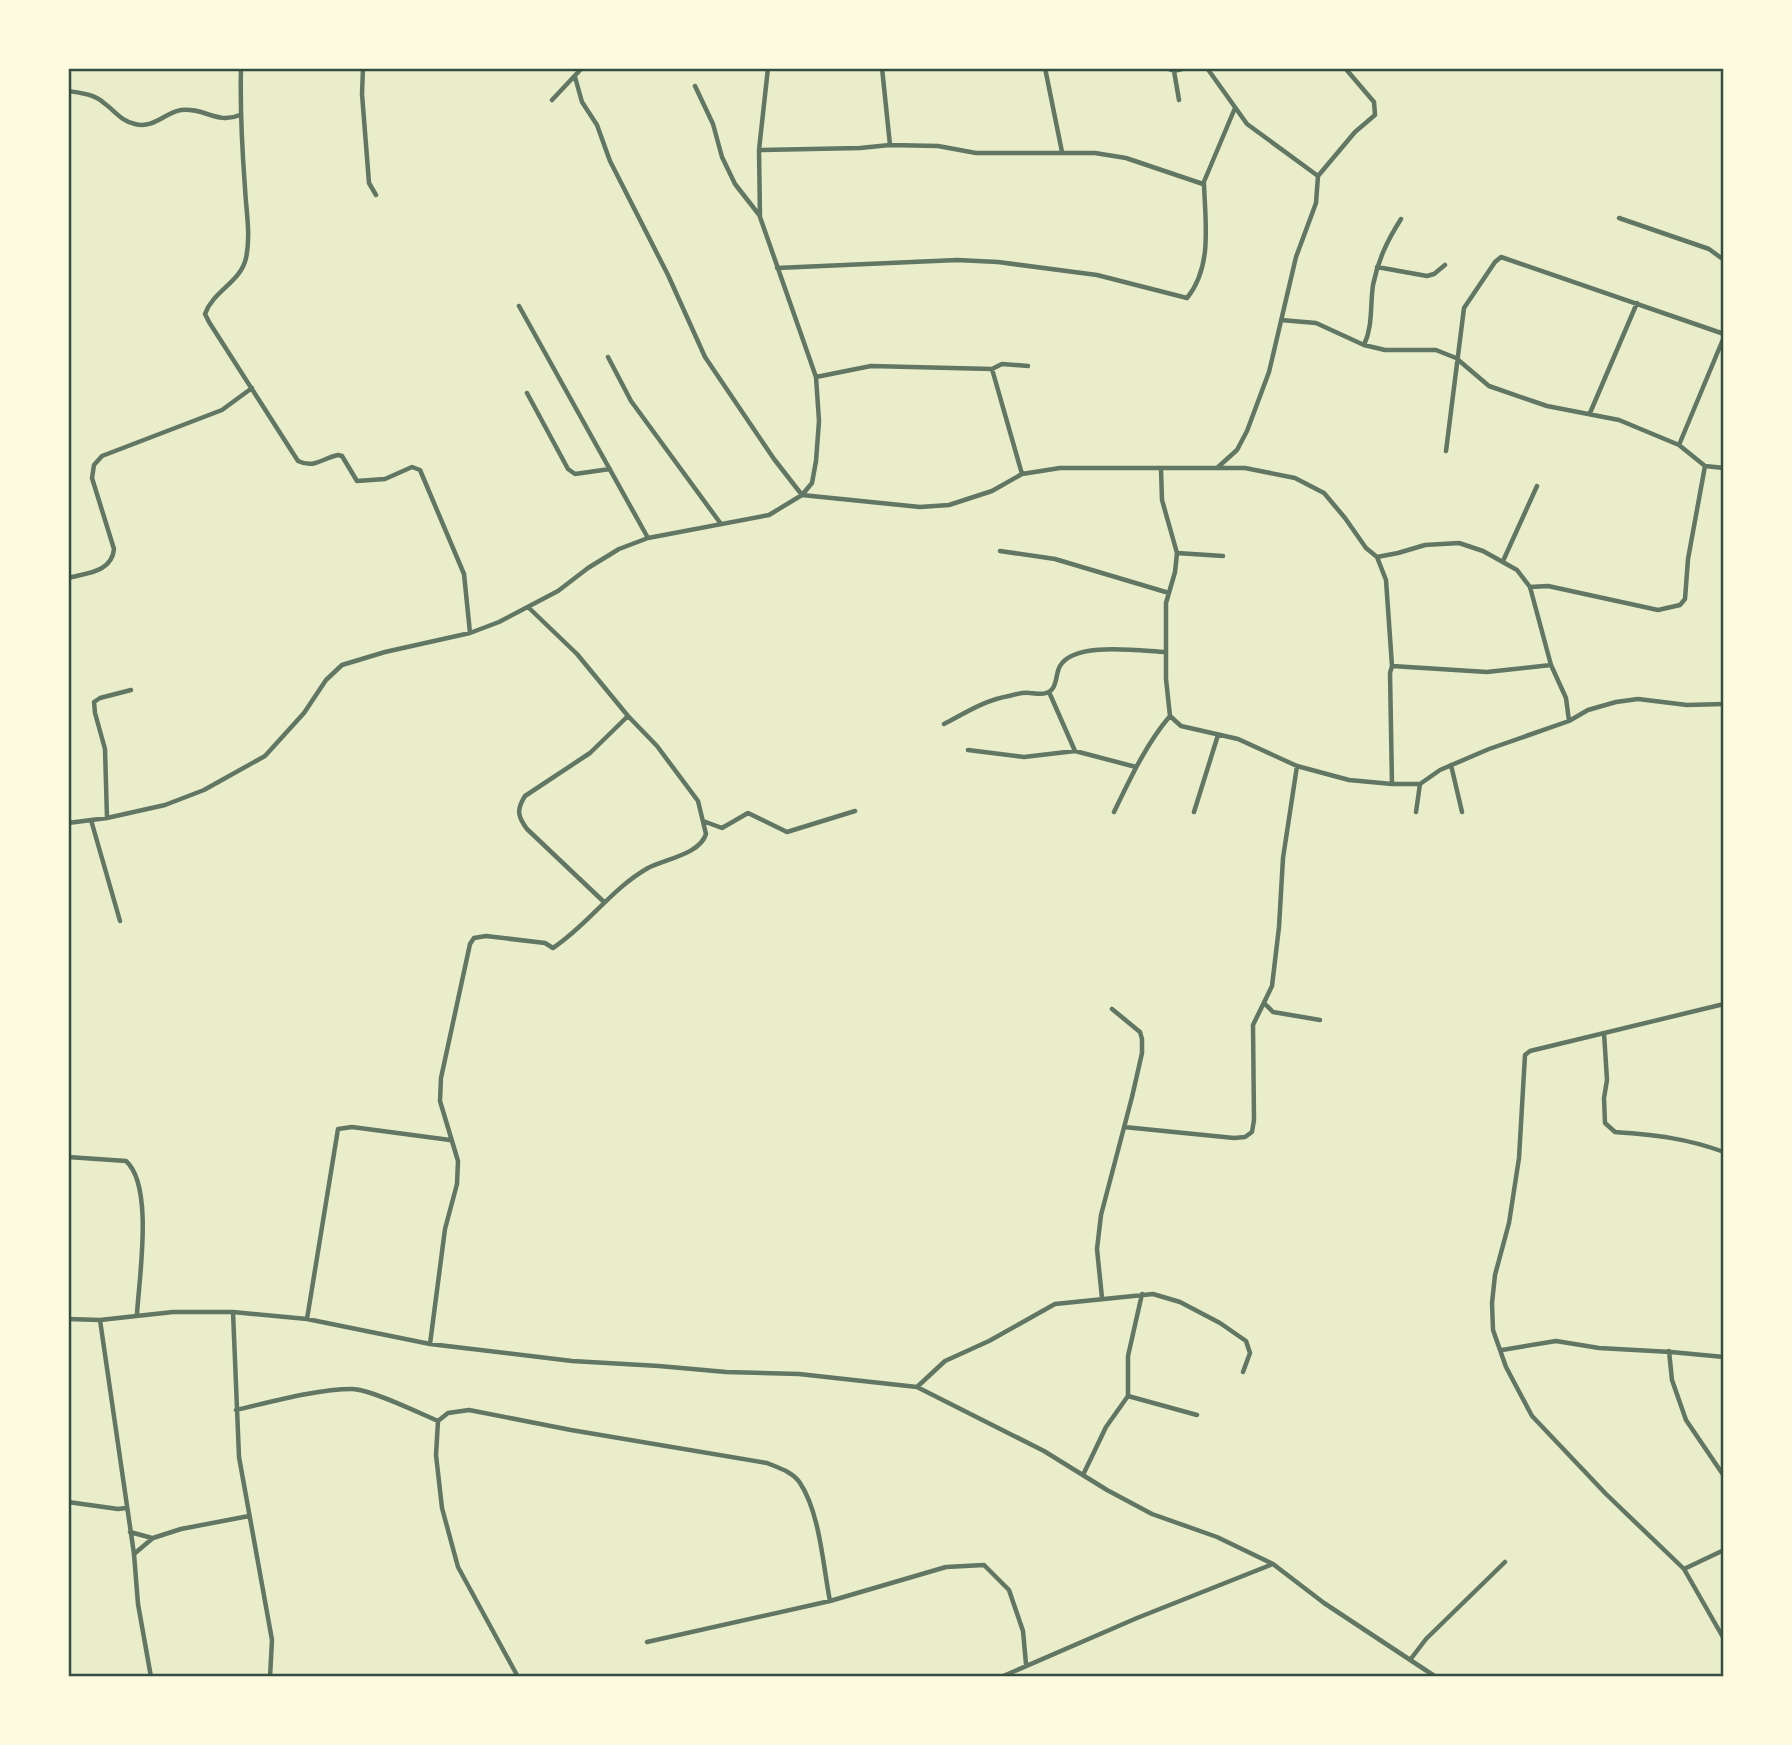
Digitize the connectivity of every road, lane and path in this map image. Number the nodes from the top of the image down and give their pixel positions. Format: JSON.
{"nodes":[{"id":1,"x":241,"y":68,"type":"edge"},
{"id":2,"x":363,"y":68,"type":"edge"},
{"id":3,"x":582,"y":68,"type":"edge"},
{"id":4,"x":768,"y":68,"type":"edge"},
{"id":5,"x":1045,"y":68,"type":"edge"},
{"id":6,"x":1166,"y":68,"type":"edge"},
{"id":7,"x":1186,"y":68,"type":"edge"},
{"id":8,"x":1207,"y":68,"type":"edge"},
{"id":9,"x":1345,"y":68,"type":"edge"},
{"id":10,"x":883,"y":69,"type":"edge"},
{"id":11,"x":1174,"y":71,"type":"junction"},
{"id":12,"x":575,"y":77,"type":"junction"},
{"id":13,"x":695,"y":86,"type":"dead end"},
{"id":14,"x":68,"y":91,"type":"edge"},
{"id":15,"x":552,"y":100,"type":"dead end"},
{"id":16,"x":1179,"y":100,"type":"dead end"},
{"id":17,"x":1235,"y":108,"type":"junction"},
{"id":18,"x":240,"y":115,"type":"junction"},
{"id":19,"x":890,"y":145,"type":"junction"},
{"id":20,"x":759,"y":150,"type":"junction"},
{"id":21,"x":1062,"y":152,"type":"junction"},
{"id":22,"x":1318,"y":176,"type":"junction"},
{"id":23,"x":1204,"y":183,"type":"junction"},
{"id":24,"x":376,"y":195,"type":"dead end"},
{"id":25,"x":760,"y":217,"type":"junction"},
{"id":26,"x":1619,"y":218,"type":"dead end"},
{"id":27,"x":1401,"y":219,"type":"dead end"},
{"id":28,"x":1724,"y":260,"type":"edge"},
{"id":29,"x":1445,"y":265,"type":"dead end"},
{"id":30,"x":1377,"y":267,"type":"junction"},
{"id":31,"x":777,"y":268,"type":"junction"},
{"id":32,"x":1637,"y":303,"type":"junction"},
{"id":33,"x":519,"y":306,"type":"dead end"},
{"id":34,"x":1281,"y":320,"type":"junction"},
{"id":35,"x":1724,"y":335,"type":"edge"},
{"id":36,"x":1364,"y":345,"type":"junction"},
{"id":37,"x":608,"y":357,"type":"dead end"},
{"id":38,"x":1456,"y":358,"type":"junction"},
{"id":39,"x":1028,"y":366,"type":"dead end"},
{"id":40,"x":992,"y":369,"type":"junction"},
{"id":41,"x":816,"y":377,"type":"junction"},
{"id":42,"x":252,"y":388,"type":"junction"},
{"id":43,"x":527,"y":393,"type":"dead end"},
{"id":44,"x":1590,"y":413,"type":"junction"},
{"id":45,"x":1679,"y":445,"type":"junction"},
{"id":46,"x":1446,"y":451,"type":"dead end"},
{"id":47,"x":1706,"y":467,"type":"junction"},
{"id":48,"x":1216,"y":468,"type":"junction"},
{"id":49,"x":1724,"y":468,"type":"edge"},
{"id":50,"x":610,"y":470,"type":"junction"},
{"id":51,"x":1161,"y":470,"type":"junction"},
{"id":52,"x":1021,"y":474,"type":"junction"},
{"id":53,"x":1537,"y":486,"type":"dead end"},
{"id":54,"x":802,"y":495,"type":"junction"},
{"id":55,"x":721,"y":524,"type":"junction"},
{"id":56,"x":649,"y":538,"type":"junction"},
{"id":57,"x":1000,"y":551,"type":"dead end"},
{"id":58,"x":1177,"y":553,"type":"junction"},
{"id":59,"x":1223,"y":556,"type":"dead end"},
{"id":60,"x":1377,"y":557,"type":"junction"},
{"id":61,"x":1503,"y":561,"type":"junction"},
{"id":62,"x":68,"y":578,"type":"edge"},
{"id":63,"x":1530,"y":587,"type":"junction"},
{"id":64,"x":1169,"y":593,"type":"junction"},
{"id":65,"x":528,"y":607,"type":"junction"},
{"id":66,"x":470,"y":633,"type":"junction"},
{"id":67,"x":1165,"y":652,"type":"junction"},
{"id":68,"x":1550,"y":665,"type":"junction"},
{"id":69,"x":1392,"y":666,"type":"junction"},
{"id":70,"x":131,"y":690,"type":"dead end"},
{"id":71,"x":1049,"y":692,"type":"junction"},
{"id":72,"x":1724,"y":704,"type":"edge"},
{"id":73,"x":628,"y":716,"type":"junction"},
{"id":74,"x":1170,"y":716,"type":"junction"},
{"id":75,"x":1569,"y":721,"type":"junction"},
{"id":76,"x":944,"y":724,"type":"dead end"},
{"id":77,"x":1218,"y":735,"type":"junction"},
{"id":78,"x":968,"y":751,"type":"dead end"},
{"id":79,"x":1075,"y":751,"type":"junction"},
{"id":80,"x":1451,"y":765,"type":"junction"},
{"id":81,"x":1297,"y":766,"type":"junction"},
{"id":82,"x":1136,"y":767,"type":"junction"},
{"id":83,"x":1420,"y":783,"type":"junction"},
{"id":84,"x":1392,"y":784,"type":"junction"},
{"id":85,"x":855,"y":811,"type":"dead end"},
{"id":86,"x":1114,"y":812,"type":"dead end"},
{"id":87,"x":1194,"y":812,"type":"dead end"},
{"id":88,"x":1416,"y":812,"type":"dead end"},
{"id":89,"x":1462,"y":812,"type":"dead end"},
{"id":90,"x":107,"y":818,"type":"junction"},
{"id":91,"x":90,"y":820,"type":"junction"},
{"id":92,"x":702,"y":821,"type":"junction"},
{"id":93,"x":68,"y":823,"type":"edge"},
{"id":94,"x":604,"y":902,"type":"junction"},
{"id":95,"x":120,"y":921,"type":"dead end"},
{"id":96,"x":1264,"y":1003,"type":"junction"},
{"id":97,"x":1724,"y":1004,"type":"edge"},
{"id":98,"x":1112,"y":1009,"type":"dead end"},
{"id":99,"x":1320,"y":1020,"type":"dead end"},
{"id":100,"x":1604,"y":1033,"type":"junction"},
{"id":101,"x":1124,"y":1127,"type":"junction"},
{"id":102,"x":450,"y":1140,"type":"junction"},
{"id":103,"x":1724,"y":1152,"type":"edge"},
{"id":104,"x":68,"y":1157,"type":"edge"},
{"id":105,"x":1142,"y":1294,"type":"junction"},
{"id":106,"x":1102,"y":1298,"type":"junction"},
{"id":107,"x":233,"y":1312,"type":"junction"},
{"id":108,"x":137,"y":1314,"type":"junction"},
{"id":109,"x":68,"y":1319,"type":"edge"},
{"id":110,"x":307,"y":1319,"type":"junction"},
{"id":111,"x":100,"y":1320,"type":"junction"},
{"id":112,"x":430,"y":1344,"type":"junction"},
{"id":113,"x":1502,"y":1350,"type":"junction"},
{"id":114,"x":1669,"y":1351,"type":"junction"},
{"id":115,"x":1724,"y":1357,"type":"edge"},
{"id":116,"x":1243,"y":1372,"type":"dead end"},
{"id":117,"x":917,"y":1387,"type":"junction"},
{"id":118,"x":1128,"y":1396,"type":"junction"},
{"id":119,"x":236,"y":1410,"type":"junction"},
{"id":120,"x":1197,"y":1415,"type":"dead end"},
{"id":121,"x":438,"y":1421,"type":"junction"},
{"id":122,"x":1083,"y":1475,"type":"junction"},
{"id":123,"x":1724,"y":1476,"type":"edge"},
{"id":124,"x":68,"y":1502,"type":"edge"},
{"id":125,"x":126,"y":1508,"type":"junction"},
{"id":126,"x":249,"y":1516,"type":"junction"},
{"id":127,"x":130,"y":1532,"type":"junction"},
{"id":128,"x":153,"y":1538,"type":"junction"},
{"id":129,"x":1724,"y":1550,"type":"edge"},
{"id":130,"x":134,"y":1554,"type":"junction"},
{"id":131,"x":1505,"y":1562,"type":"dead end"},
{"id":132,"x":1273,"y":1564,"type":"junction"},
{"id":133,"x":1684,"y":1569,"type":"junction"},
{"id":134,"x":830,"y":1601,"type":"junction"},
{"id":135,"x":1724,"y":1639,"type":"edge"},
{"id":136,"x":647,"y":1642,"type":"dead end"},
{"id":137,"x":1410,"y":1660,"type":"junction"},
{"id":138,"x":1026,"y":1664,"type":"junction"},
{"id":139,"x":151,"y":1677,"type":"edge"},
{"id":140,"x":270,"y":1677,"type":"edge"},
{"id":141,"x":518,"y":1677,"type":"edge"},
{"id":142,"x":1001,"y":1677,"type":"edge"},
{"id":143,"x":1436,"y":1677,"type":"edge"}],
"edges":[{"from":1,"to":18,"type":"street"},
{"from":2,"to":24,"type":"street"},
{"from":3,"to":12,"type":"street"},
{"from":4,"to":20,"type":"street"},
{"from":5,"to":21,"type":"street"},
{"from":6,"to":11,"type":"street"},
{"from":7,"to":11,"type":"street"},
{"from":8,"to":17,"type":"street"},
{"from":9,"to":22,"type":"street"},
{"from":10,"to":19,"type":"street"},
{"from":11,"to":16,"type":"street"},
{"from":12,"to":15,"type":"street"},
{"from":12,"to":54,"type":"street"},
{"from":13,"to":25,"type":"street"},
{"from":14,"to":18,"type":"street"},
{"from":17,"to":22,"type":"street"},
{"from":17,"to":23,"type":"street"},
{"from":18,"to":42,"type":"street"},
{"from":19,"to":20,"type":"street"},
{"from":19,"to":21,"type":"street"},
{"from":20,"to":25,"type":"street"},
{"from":21,"to":23,"type":"street"},
{"from":22,"to":34,"type":"street"},
{"from":23,"to":31,"type":"street"},
{"from":25,"to":31,"type":"street"},
{"from":26,"to":28,"type":"street"},
{"from":27,"to":30,"type":"street"},
{"from":29,"to":30,"type":"street"},
{"from":30,"to":36,"type":"street"},
{"from":31,"to":41,"type":"street"},
{"from":32,"to":35,"type":"street"},
{"from":32,"to":38,"type":"street"},
{"from":32,"to":44,"type":"street"},
{"from":33,"to":50,"type":"street"},
{"from":34,"to":36,"type":"street"},
{"from":34,"to":48,"type":"street"},
{"from":35,"to":45,"type":"street"},
{"from":36,"to":38,"type":"street"},
{"from":37,"to":55,"type":"street"},
{"from":38,"to":44,"type":"street"},
{"from":38,"to":46,"type":"street"},
{"from":39,"to":40,"type":"street"},
{"from":40,"to":41,"type":"street"},
{"from":40,"to":52,"type":"street"},
{"from":41,"to":54,"type":"street"},
{"from":42,"to":62,"type":"street"},
{"from":42,"to":66,"type":"street"},
{"from":43,"to":50,"type":"street"},
{"from":44,"to":45,"type":"street"},
{"from":45,"to":47,"type":"street"},
{"from":47,"to":49,"type":"street"},
{"from":47,"to":63,"type":"street"},
{"from":48,"to":51,"type":"street"},
{"from":48,"to":60,"type":"street"},
{"from":50,"to":56,"type":"street"},
{"from":51,"to":52,"type":"street"},
{"from":51,"to":58,"type":"street"},
{"from":52,"to":54,"type":"street"},
{"from":53,"to":61,"type":"street"},
{"from":54,"to":55,"type":"street"},
{"from":55,"to":56,"type":"street"},
{"from":56,"to":65,"type":"street"},
{"from":57,"to":64,"type":"street"},
{"from":58,"to":59,"type":"street"},
{"from":58,"to":64,"type":"street"},
{"from":60,"to":61,"type":"street"},
{"from":60,"to":69,"type":"street"},
{"from":61,"to":63,"type":"street"},
{"from":63,"to":68,"type":"street"},
{"from":64,"to":67,"type":"street"},
{"from":65,"to":66,"type":"street"},
{"from":65,"to":73,"type":"street"},
{"from":66,"to":90,"type":"street"},
{"from":67,"to":71,"type":"street"},
{"from":67,"to":74,"type":"street"},
{"from":68,"to":69,"type":"street"},
{"from":68,"to":75,"type":"street"},
{"from":69,"to":84,"type":"street"},
{"from":70,"to":90,"type":"street"},
{"from":71,"to":76,"type":"street"},
{"from":71,"to":79,"type":"street"},
{"from":72,"to":75,"type":"street"},
{"from":73,"to":92,"type":"street"},
{"from":73,"to":94,"type":"street"},
{"from":74,"to":77,"type":"street"},
{"from":74,"to":82,"type":"street"},
{"from":75,"to":80,"type":"street"},
{"from":77,"to":81,"type":"street"},
{"from":77,"to":87,"type":"street"},
{"from":78,"to":79,"type":"street"},
{"from":79,"to":82,"type":"street"},
{"from":80,"to":83,"type":"street"},
{"from":80,"to":89,"type":"street"},
{"from":81,"to":84,"type":"street"},
{"from":81,"to":96,"type":"street"},
{"from":82,"to":86,"type":"street"},
{"from":83,"to":84,"type":"street"},
{"from":83,"to":88,"type":"street"},
{"from":85,"to":92,"type":"street"},
{"from":90,"to":91,"type":"street"},
{"from":91,"to":93,"type":"street"},
{"from":91,"to":95,"type":"street"},
{"from":92,"to":94,"type":"street"},
{"from":94,"to":102,"type":"street"},
{"from":96,"to":99,"type":"street"},
{"from":96,"to":101,"type":"street"},
{"from":97,"to":100,"type":"street"},
{"from":98,"to":101,"type":"street"},
{"from":100,"to":103,"type":"street"},
{"from":100,"to":113,"type":"street"},
{"from":101,"to":106,"type":"street"},
{"from":102,"to":110,"type":"street"},
{"from":102,"to":112,"type":"street"},
{"from":104,"to":108,"type":"street"},
{"from":105,"to":106,"type":"street"},
{"from":105,"to":116,"type":"street"},
{"from":105,"to":118,"type":"street"},
{"from":106,"to":117,"type":"street"},
{"from":107,"to":108,"type":"street"},
{"from":107,"to":110,"type":"street"},
{"from":107,"to":119,"type":"street"},
{"from":108,"to":111,"type":"street"},
{"from":109,"to":111,"type":"street"},
{"from":110,"to":112,"type":"street"},
{"from":111,"to":125,"type":"street"},
{"from":112,"to":117,"type":"street"},
{"from":113,"to":114,"type":"street"},
{"from":113,"to":133,"type":"street"},
{"from":114,"to":115,"type":"street"},
{"from":114,"to":123,"type":"street"},
{"from":117,"to":122,"type":"street"},
{"from":118,"to":120,"type":"street"},
{"from":118,"to":122,"type":"street"},
{"from":119,"to":121,"type":"street"},
{"from":119,"to":126,"type":"street"},
{"from":121,"to":134,"type":"street"},
{"from":121,"to":141,"type":"street"},
{"from":122,"to":132,"type":"street"},
{"from":124,"to":125,"type":"street"},
{"from":125,"to":127,"type":"street"},
{"from":126,"to":128,"type":"street"},
{"from":126,"to":140,"type":"street"},
{"from":127,"to":128,"type":"street"},
{"from":127,"to":130,"type":"street"},
{"from":128,"to":130,"type":"street"},
{"from":129,"to":133,"type":"street"},
{"from":130,"to":139,"type":"street"},
{"from":131,"to":137,"type":"street"},
{"from":132,"to":137,"type":"street"},
{"from":132,"to":138,"type":"street"},
{"from":133,"to":135,"type":"street"},
{"from":134,"to":136,"type":"street"},
{"from":134,"to":138,"type":"street"},
{"from":137,"to":143,"type":"street"},
{"from":138,"to":142,"type":"street"}]}
